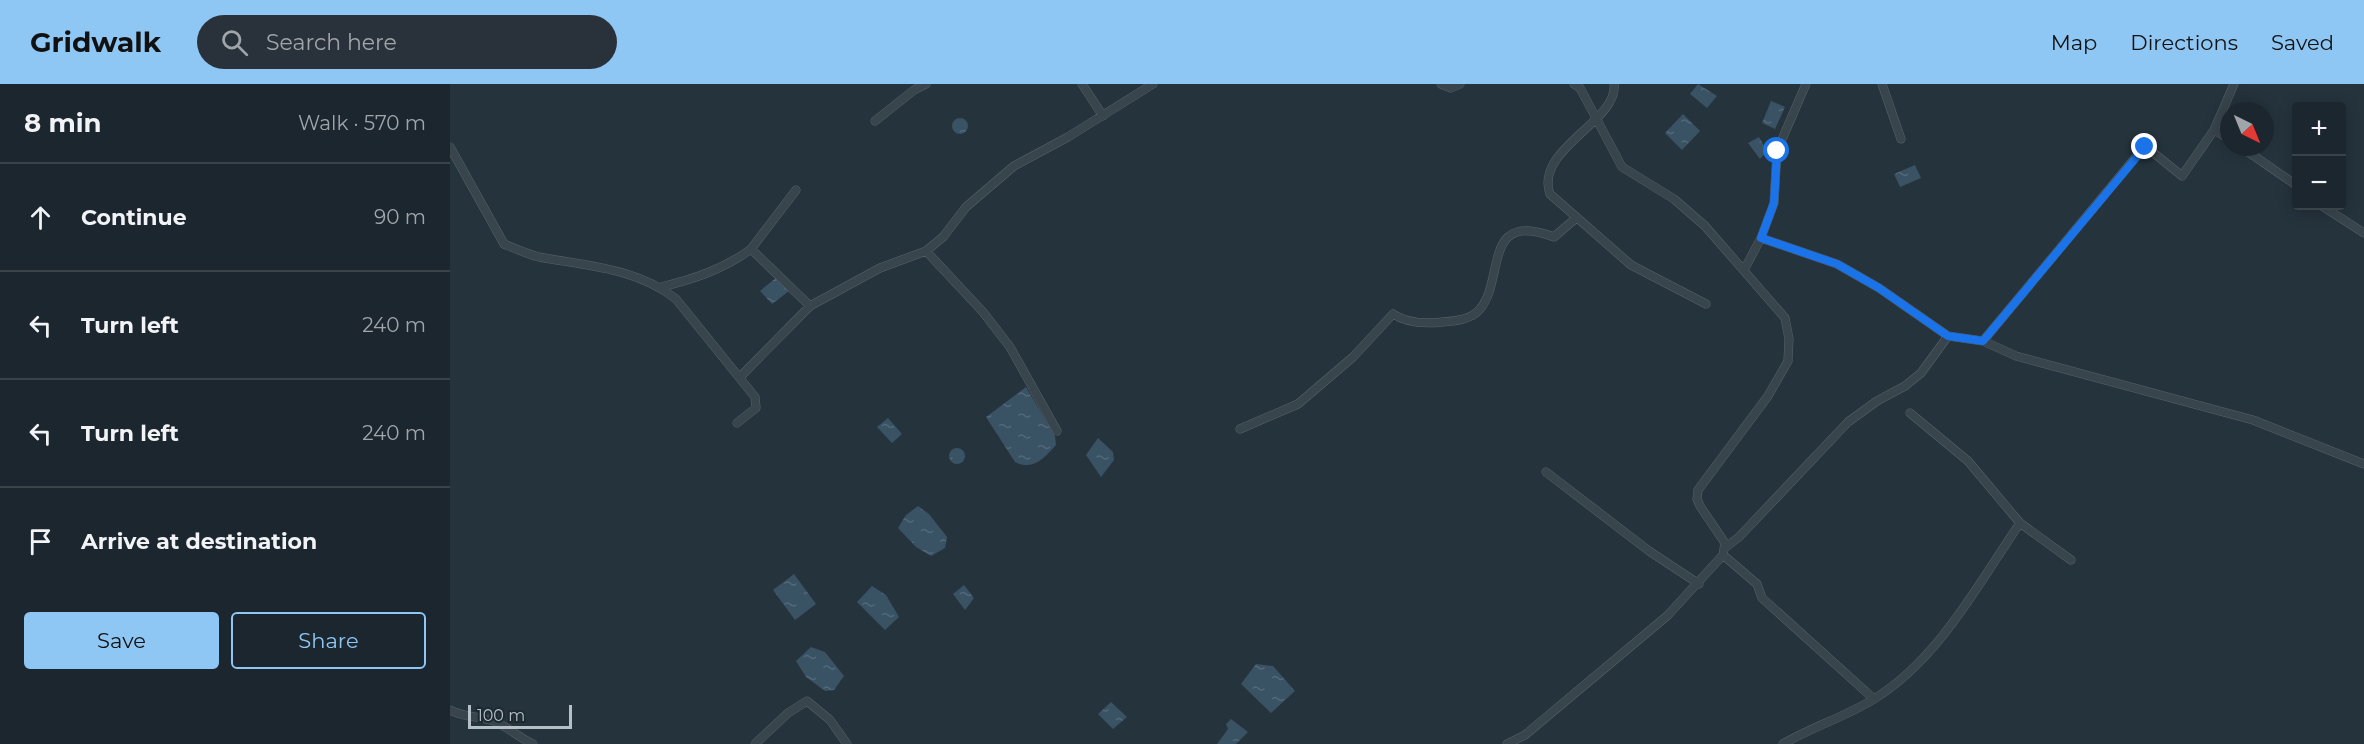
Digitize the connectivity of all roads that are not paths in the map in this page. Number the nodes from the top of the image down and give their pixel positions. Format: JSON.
{"nodes":[{"id":1,"x":926,"y":84,"type":"edge"},
{"id":2,"x":1082,"y":84,"type":"edge"},
{"id":3,"x":1153,"y":84,"type":"edge"},
{"id":4,"x":1441,"y":84,"type":"edge"},
{"id":5,"x":1460,"y":84,"type":"edge"},
{"id":6,"x":1574,"y":84,"type":"edge"},
{"id":7,"x":1614,"y":84,"type":"edge"},
{"id":8,"x":1806,"y":84,"type":"edge"},
{"id":9,"x":1882,"y":84,"type":"edge"},
{"id":10,"x":2234,"y":84,"type":"edge"},
{"id":11,"x":1103,"y":116,"type":"junction"},
{"id":12,"x":1595,"y":118,"type":"junction"},
{"id":13,"x":875,"y":121,"type":"dead end"},
{"id":14,"x":2214,"y":130,"type":"junction"},
{"id":15,"x":2220,"y":134,"type":"edge"},
{"id":16,"x":1902,"y":139,"type":"dead end"},
{"id":17,"x":450,"y":147,"type":"edge"},
{"id":18,"x":2254,"y":156,"type":"edge"},
{"id":19,"x":2292,"y":182,"type":"edge"},
{"id":20,"x":796,"y":190,"type":"dead end"},
{"id":21,"x":2328,"y":210,"type":"edge"},
{"id":22,"x":1575,"y":219,"type":"junction"},
{"id":23,"x":2364,"y":233,"type":"edge"},
{"id":24,"x":1761,"y":238,"type":"junction"},
{"id":25,"x":751,"y":249,"type":"junction"},
{"id":26,"x":926,"y":251,"type":"junction"},
{"id":27,"x":1744,"y":270,"type":"junction"},
{"id":28,"x":662,"y":287,"type":"junction"},
{"id":29,"x":1706,"y":304,"type":"dead end"},
{"id":30,"x":810,"y":306,"type":"junction"},
{"id":31,"x":1948,"y":336,"type":"junction"},
{"id":32,"x":1983,"y":341,"type":"junction"},
{"id":33,"x":740,"y":377,"type":"junction"},
{"id":34,"x":1910,"y":413,"type":"dead end"},
{"id":35,"x":737,"y":423,"type":"dead end"},
{"id":36,"x":1240,"y":429,"type":"dead end"},
{"id":37,"x":1057,"y":431,"type":"dead end"},
{"id":38,"x":2364,"y":464,"type":"edge"},
{"id":39,"x":1546,"y":472,"type":"dead end"},
{"id":40,"x":2020,"y":523,"type":"junction"},
{"id":41,"x":1724,"y":551,"type":"junction"},
{"id":42,"x":2071,"y":560,"type":"dead end"},
{"id":43,"x":1698,"y":584,"type":"junction"},
{"id":44,"x":1874,"y":699,"type":"junction"},
{"id":45,"x":450,"y":710,"type":"edge"},
{"id":46,"x":532,"y":744,"type":"edge"},
{"id":47,"x":755,"y":744,"type":"edge"},
{"id":48,"x":847,"y":744,"type":"edge"},
{"id":49,"x":1507,"y":744,"type":"edge"},
{"id":50,"x":1783,"y":744,"type":"edge"}],
"edges":[{"from":1,"to":13,"type":"street"},
{"from":2,"to":11,"type":"street"},
{"from":3,"to":11,"type":"street"},
{"from":4,"to":5,"type":"street"},
{"from":6,"to":12,"type":"street"},
{"from":7,"to":12,"type":"street"},
{"from":8,"to":24,"type":"street"},
{"from":9,"to":16,"type":"street"},
{"from":10,"to":14,"type":"street"},
{"from":11,"to":26,"type":"street"},
{"from":12,"to":22,"type":"street"},
{"from":12,"to":27,"type":"street"},
{"from":14,"to":15,"type":"street"},
{"from":14,"to":32,"type":"street"},
{"from":17,"to":28,"type":"street"},
{"from":18,"to":19,"type":"street"},
{"from":20,"to":25,"type":"street"},
{"from":21,"to":23,"type":"street"},
{"from":22,"to":29,"type":"street"},
{"from":22,"to":36,"type":"street"},
{"from":24,"to":27,"type":"street"},
{"from":24,"to":31,"type":"street"},
{"from":25,"to":28,"type":"street"},
{"from":25,"to":30,"type":"street"},
{"from":26,"to":30,"type":"street"},
{"from":26,"to":37,"type":"street"},
{"from":27,"to":41,"type":"street"},
{"from":28,"to":33,"type":"street"},
{"from":30,"to":33,"type":"street"},
{"from":31,"to":32,"type":"street"},
{"from":31,"to":41,"type":"street"},
{"from":32,"to":38,"type":"street"},
{"from":33,"to":35,"type":"street"},
{"from":34,"to":40,"type":"street"},
{"from":39,"to":43,"type":"street"},
{"from":40,"to":42,"type":"street"},
{"from":40,"to":44,"type":"street"},
{"from":41,"to":43,"type":"street"},
{"from":41,"to":44,"type":"street"},
{"from":43,"to":49,"type":"street"},
{"from":44,"to":50,"type":"street"},
{"from":45,"to":46,"type":"street"},
{"from":47,"to":48,"type":"street"}]}
